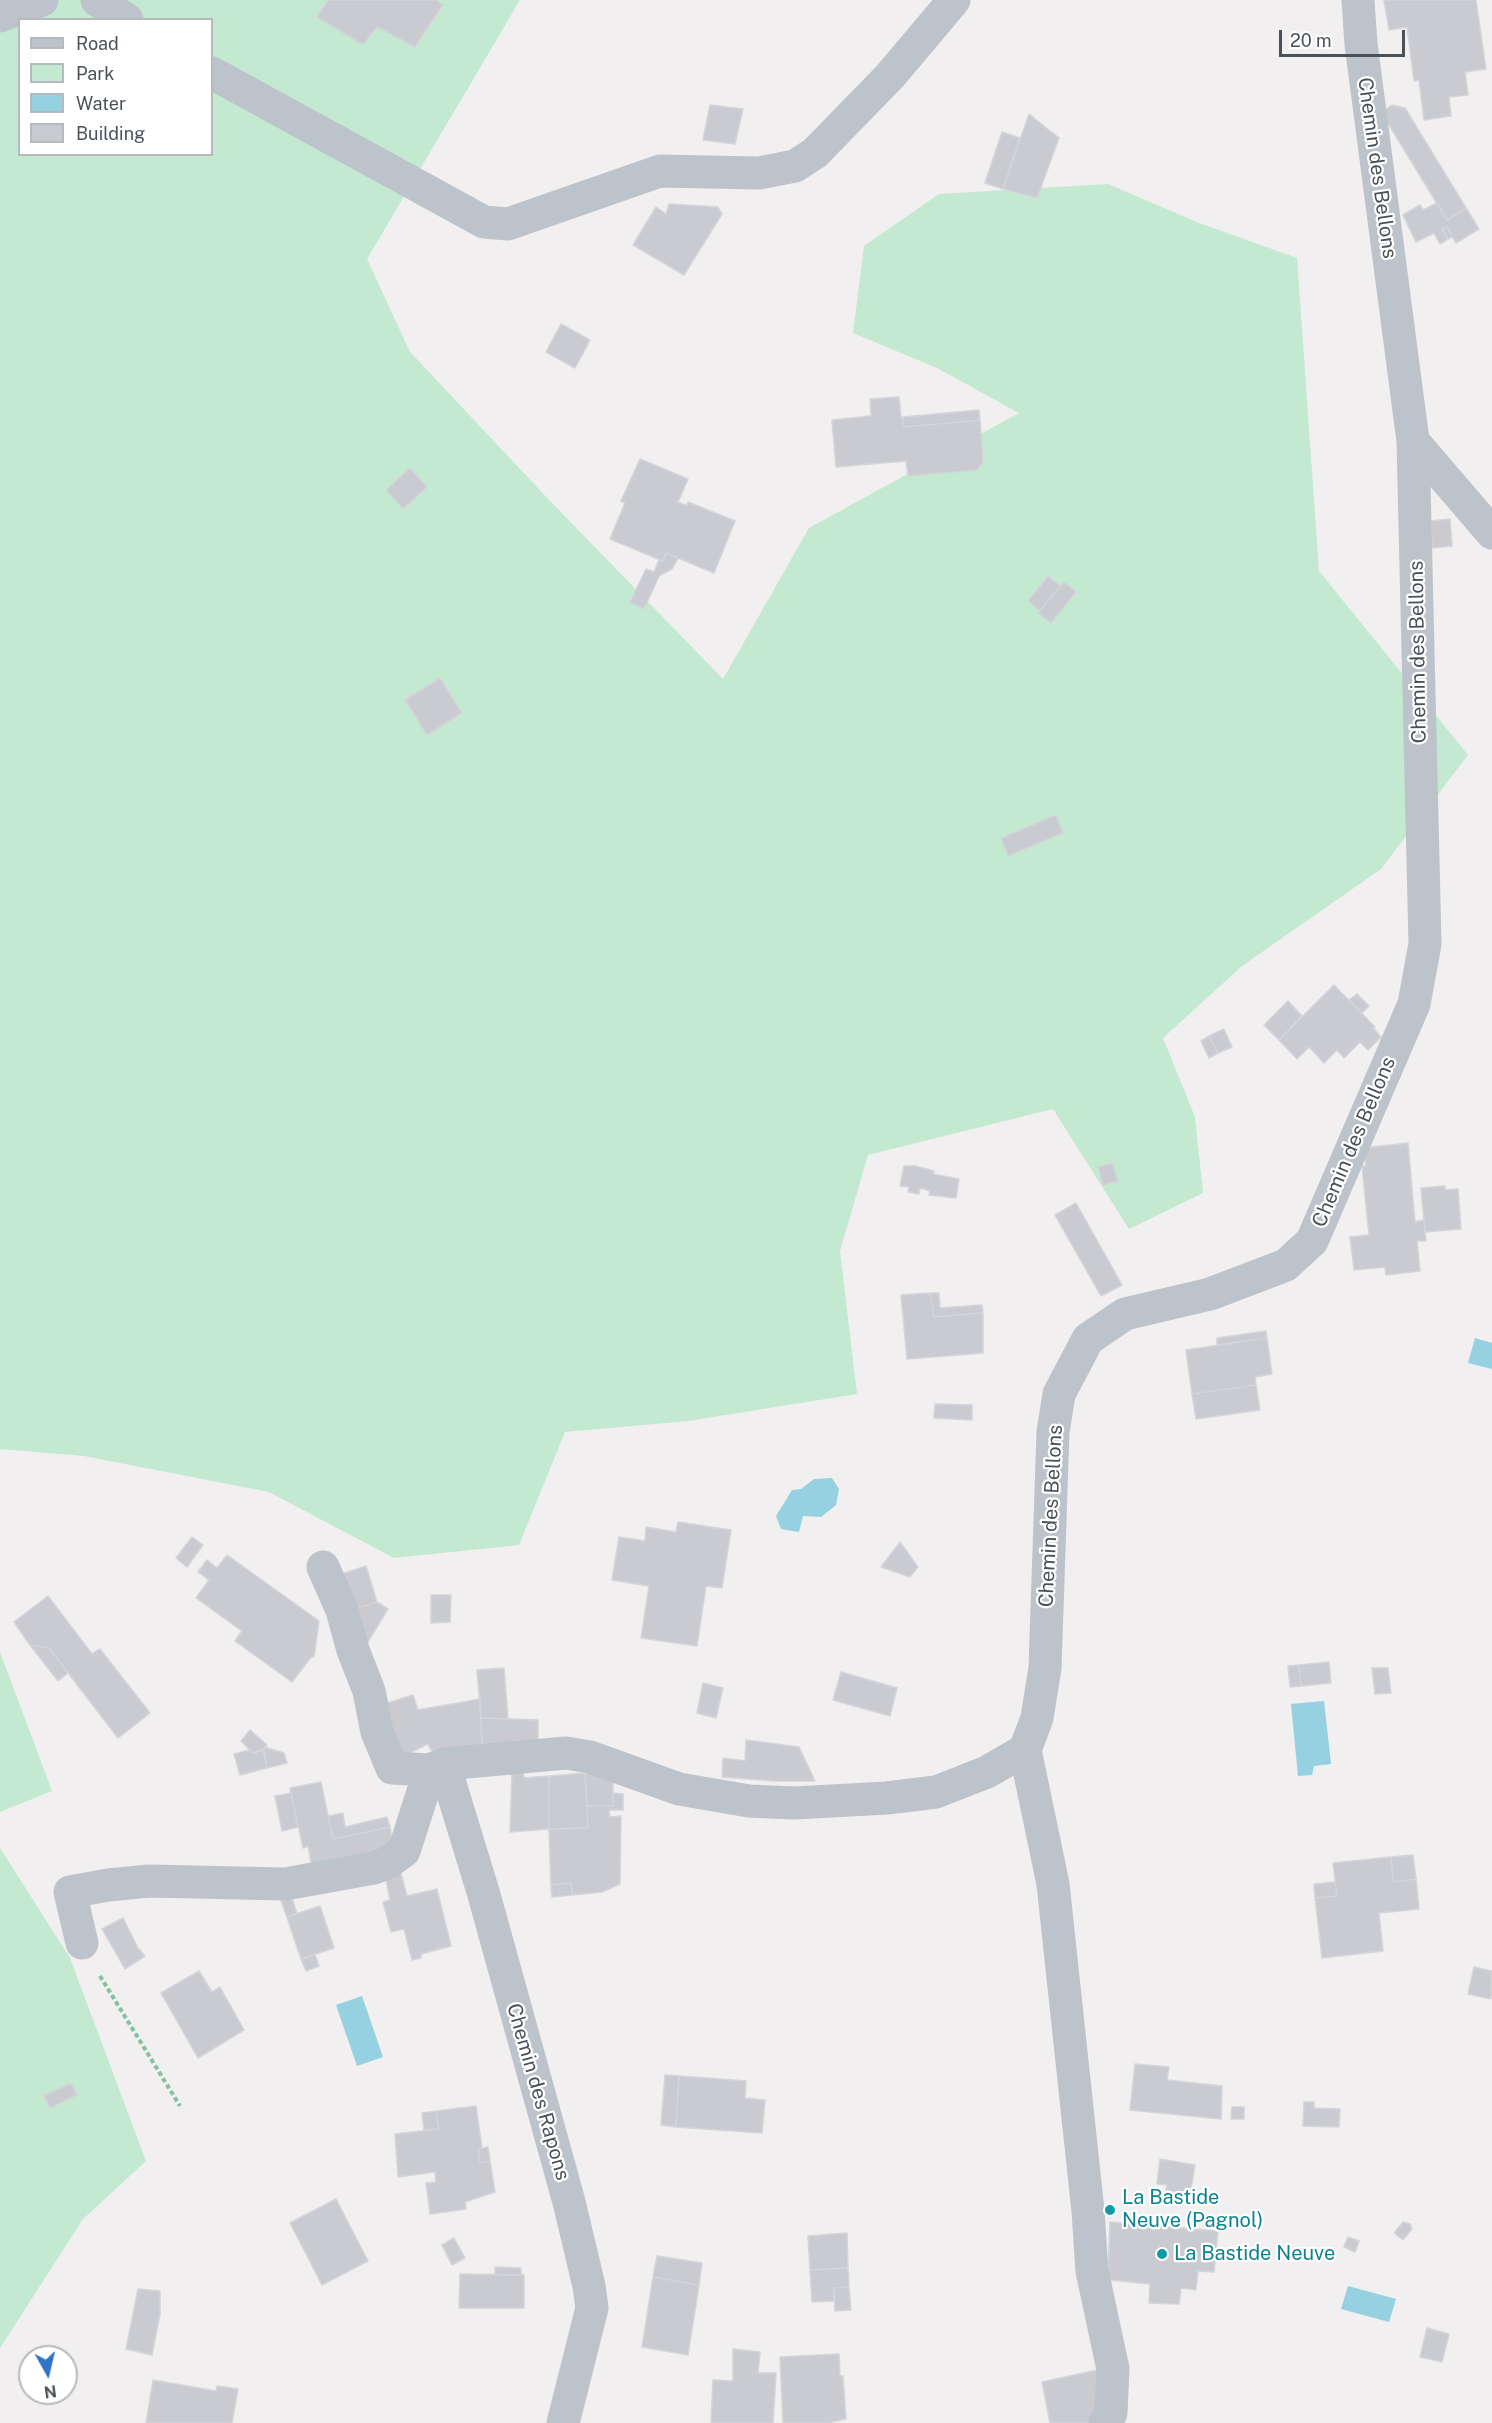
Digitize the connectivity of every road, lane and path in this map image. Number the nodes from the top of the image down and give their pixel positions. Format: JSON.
{"nodes":[{"id":1,"x":42,"y":0,"type":"edge"},
{"id":2,"x":98,"y":0,"type":"edge"},
{"id":3,"x":954,"y":0,"type":"edge"},
{"id":4,"x":1358,"y":0,"type":"edge"},
{"id":5,"x":0,"y":16,"type":"edge"},
{"id":6,"x":124,"y":18,"type":"edge"},
{"id":7,"x":213,"y":74,"type":"edge"},
{"id":8,"x":1413,"y":441,"type":"junction"},
{"id":9,"x":1492,"y":533,"type":"edge"},
{"id":10,"x":323,"y":1567,"type":"dead end"},
{"id":11,"x":1025,"y":1750,"type":"junction"},
{"id":12,"x":437,"y":1767,"type":"junction"},
{"id":13,"x":82,"y":1943,"type":"joint"},
{"id":14,"x":180,"y":2106,"type":"dead end"},
{"id":15,"x":563,"y":2423,"type":"edge"},
{"id":16,"x":1105,"y":2423,"type":"edge"}],
"edges":[{"from":1,"to":5,"type":"street"},
{"from":2,"to":6,"type":"street"},
{"from":3,"to":7,"type":"street"},
{"from":4,"to":8,"type":"street","name":"Chemin des Bellons"},
{"from":8,"to":9,"type":"street"},
{"from":8,"to":11,"type":"street","name":"Chemin des Bellons"},
{"from":10,"to":12,"type":"street"},
{"from":11,"to":12,"type":"street"},
{"from":11,"to":16,"type":"street"},
{"from":12,"to":13,"type":"street"},
{"from":12,"to":15,"type":"street","name":"Chemin des Rapons"},
{"from":13,"to":14,"type":"path"}]}
